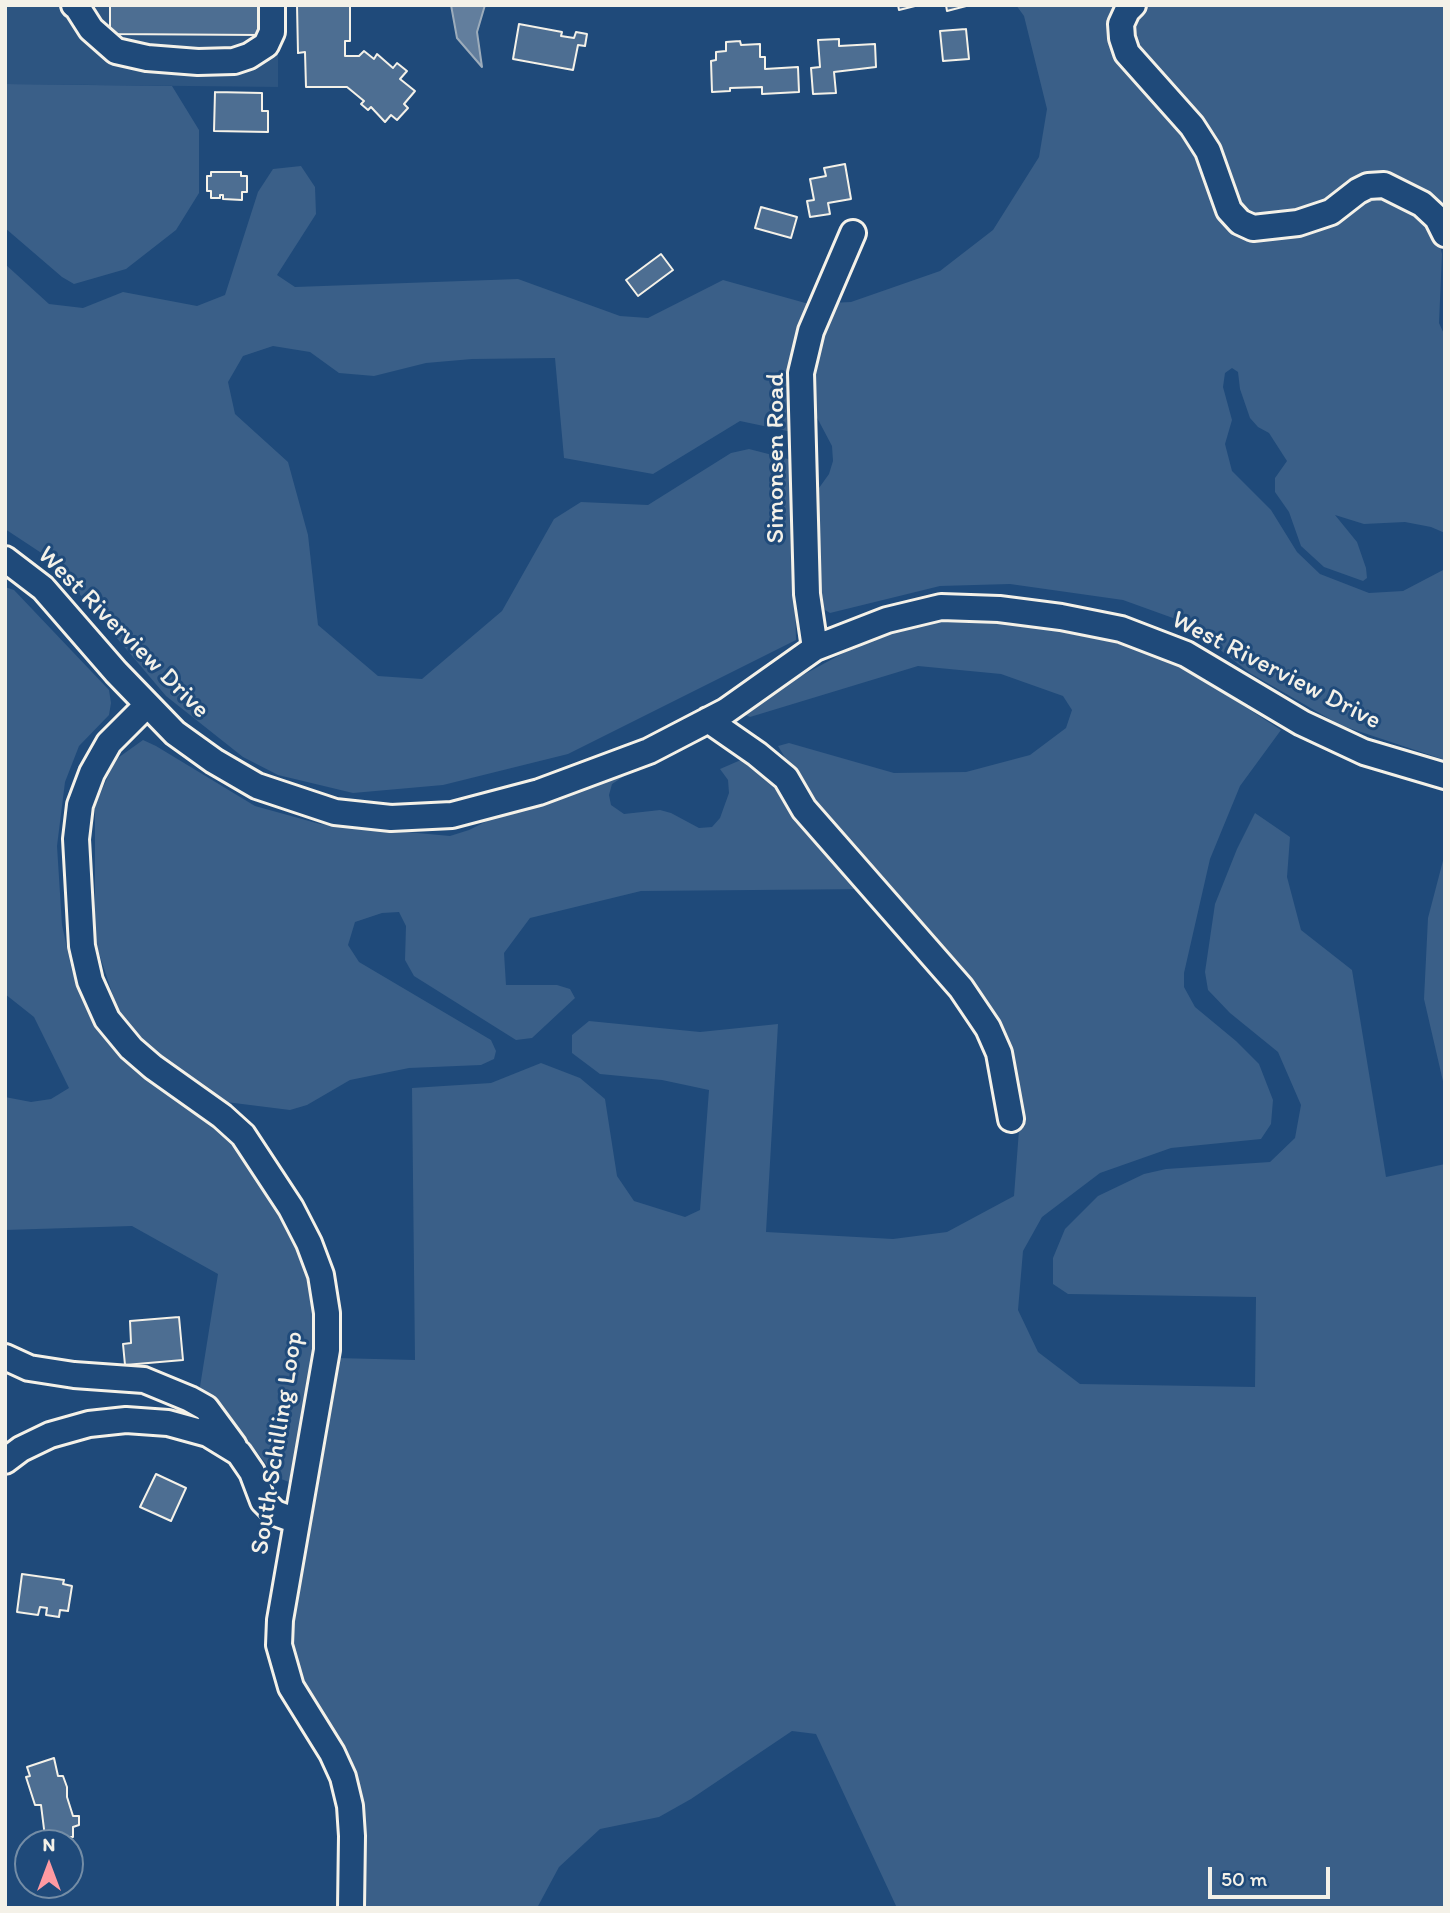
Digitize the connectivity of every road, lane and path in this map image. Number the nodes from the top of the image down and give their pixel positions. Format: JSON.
{"nodes":[{"id":1,"x":74,"y":5,"type":"edge"},
{"id":2,"x":272,"y":5,"type":"edge"},
{"id":3,"x":1133,"y":5,"type":"edge"},
{"id":4,"x":853,"y":233,"type":"dead end"},
{"id":5,"x":1445,"y":234,"type":"edge"},
{"id":6,"x":5,"y":550,"type":"edge"},
{"id":7,"x":5,"y":559,"type":"edge"},
{"id":8,"x":43,"y":588,"type":"junction"},
{"id":9,"x":816,"y":648,"type":"junction"},
{"id":10,"x":147,"y":705,"type":"junction"},
{"id":11,"x":708,"y":720,"type":"junction"},
{"id":12,"x":1445,"y":776,"type":"edge"},
{"id":13,"x":1011,"y":1119,"type":"dead end"},
{"id":14,"x":5,"y":1357,"type":"edge"},
{"id":15,"x":239,"y":1453,"type":"junction"},
{"id":16,"x":5,"y":1461,"type":"edge"},
{"id":17,"x":297,"y":1521,"type":"junction"},
{"id":18,"x":351,"y":1908,"type":"edge"}],
"edges":[{"from":1,"to":2,"type":"street"},
{"from":3,"to":5,"type":"street"},
{"from":4,"to":9,"type":"street","name":"Simonsen Road"},
{"from":6,"to":8,"type":"street"},
{"from":7,"to":8,"type":"street","name":"West Riverview Drive"},
{"from":8,"to":10,"type":"street","name":"West Riverview Drive"},
{"from":9,"to":11,"type":"street","name":"West Riverview Drive"},
{"from":9,"to":12,"type":"street","name":"West Riverview Drive"},
{"from":10,"to":11,"type":"street","name":"West Riverview Drive"},
{"from":10,"to":17,"type":"street","name":"South Schilling Loop"},
{"from":11,"to":13,"type":"street"},
{"from":14,"to":15,"type":"street"},
{"from":15,"to":16,"type":"street"},
{"from":15,"to":17,"type":"street"},
{"from":17,"to":18,"type":"street","name":"South Schilling Loop"}]}
